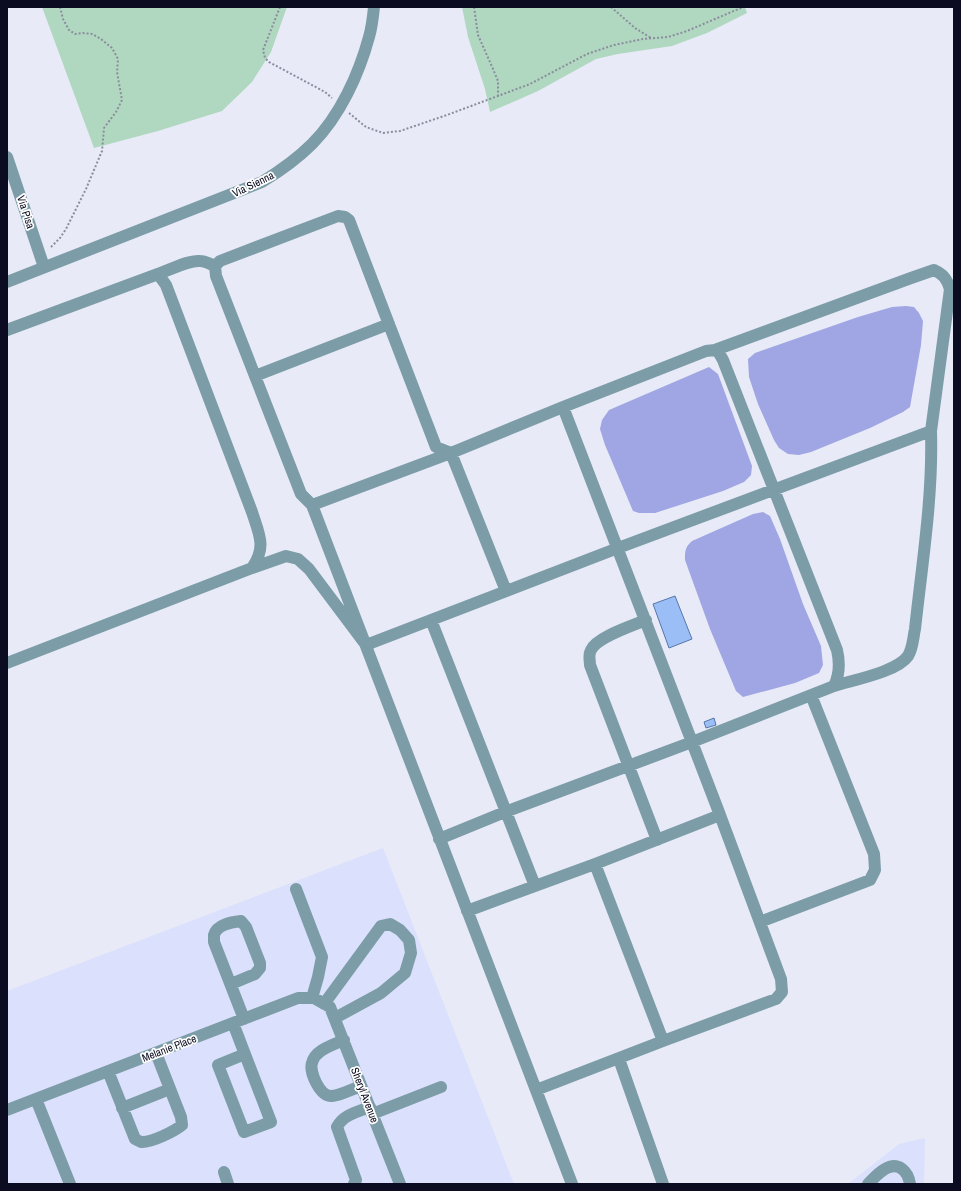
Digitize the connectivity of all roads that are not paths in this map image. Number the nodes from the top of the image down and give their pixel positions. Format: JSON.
{"nodes":[{"id":1,"x":374,"y":7,"type":"edge"},
{"id":2,"x":7,"y":157,"type":"edge"},
{"id":3,"x":215,"y":266,"type":"junction"},
{"id":4,"x":44,"y":267,"type":"junction"},
{"id":5,"x":158,"y":274,"type":"junction"},
{"id":6,"x":7,"y":282,"type":"edge"},
{"id":7,"x":389,"y":324,"type":"junction"},
{"id":8,"x":7,"y":330,"type":"edge"},
{"id":9,"x":714,"y":350,"type":"junction"},
{"id":10,"x":255,"y":376,"type":"junction"},
{"id":11,"x":563,"y":407,"type":"junction"},
{"id":12,"x":931,"y":432,"type":"junction"},
{"id":13,"x":451,"y":453,"type":"junction"},
{"id":14,"x":774,"y":490,"type":"junction"},
{"id":15,"x":312,"y":506,"type":"junction"},
{"id":16,"x":618,"y":548,"type":"junction"},
{"id":17,"x":252,"y":568,"type":"junction"},
{"id":18,"x":506,"y":591,"type":"junction"},
{"id":19,"x":431,"y":620,"type":"junction"},
{"id":20,"x":646,"y":620,"type":"junction"},
{"id":21,"x":366,"y":645,"type":"junction"},
{"id":22,"x":7,"y":663,"type":"edge"},
{"id":23,"x":834,"y":686,"type":"junction"},
{"id":24,"x":810,"y":695,"type":"junction"},
{"id":25,"x":692,"y":742,"type":"junction"},
{"id":26,"x":628,"y":766,"type":"junction"},
{"id":27,"x":505,"y":812,"type":"junction"},
{"id":28,"x":720,"y":815,"type":"junction"},
{"id":29,"x":439,"y":839,"type":"junction"},
{"id":30,"x":657,"y":840,"type":"junction"},
{"id":31,"x":596,"y":864,"type":"junction"},
{"id":32,"x":534,"y":886,"type":"junction"},
{"id":33,"x":296,"y":889,"type":"dead end"},
{"id":34,"x":467,"y":911,"type":"junction"},
{"id":35,"x":760,"y":922,"type":"junction"},
{"id":36,"x":231,"y":984,"type":"junction"},
{"id":37,"x":312,"y":998,"type":"junction"},
{"id":38,"x":330,"y":1009,"type":"junction"},
{"id":39,"x":244,"y":1019,"type":"junction"},
{"id":40,"x":233,"y":1023,"type":"junction"},
{"id":41,"x":344,"y":1040,"type":"junction"},
{"id":42,"x":663,"y":1041,"type":"junction"},
{"id":43,"x":156,"y":1053,"type":"junction"},
{"id":44,"x":245,"y":1054,"type":"junction"},
{"id":45,"x":619,"y":1059,"type":"junction"},
{"id":46,"x":108,"y":1071,"type":"junction"},
{"id":47,"x":361,"y":1086,"type":"junction"},
{"id":48,"x":441,"y":1087,"type":"dead end"},
{"id":49,"x":170,"y":1089,"type":"junction"},
{"id":50,"x":536,"y":1090,"type":"junction"},
{"id":51,"x":36,"y":1099,"type":"junction"},
{"id":52,"x":122,"y":1108,"type":"junction"},
{"id":53,"x":7,"y":1110,"type":"edge"},
{"id":54,"x":371,"y":1110,"type":"junction"},
{"id":55,"x":224,"y":1172,"type":"dead end"},
{"id":56,"x":70,"y":1184,"type":"edge"},
{"id":57,"x":228,"y":1184,"type":"edge"},
{"id":58,"x":354,"y":1184,"type":"edge"},
{"id":59,"x":400,"y":1184,"type":"edge"},
{"id":60,"x":572,"y":1184,"type":"edge"},
{"id":61,"x":664,"y":1184,"type":"edge"},
{"id":62,"x":868,"y":1184,"type":"edge"},
{"id":63,"x":910,"y":1184,"type":"edge"}],
"edges":[{"from":1,"to":4,"type":"street","name":"Via Sienna"},
{"from":2,"to":4,"type":"street","name":"Via Pisa"},
{"from":3,"to":5,"type":"street"},
{"from":3,"to":7,"type":"street"},
{"from":3,"to":10,"type":"street"},
{"from":4,"to":6,"type":"street","name":"Via Sienna"},
{"from":5,"to":8,"type":"street"},
{"from":5,"to":17,"type":"street"},
{"from":7,"to":10,"type":"street"},
{"from":7,"to":13,"type":"street"},
{"from":9,"to":11,"type":"street"},
{"from":9,"to":12,"type":"street"},
{"from":9,"to":14,"type":"street"},
{"from":10,"to":15,"type":"street"},
{"from":11,"to":13,"type":"street"},
{"from":11,"to":16,"type":"street"},
{"from":12,"to":14,"type":"street"},
{"from":12,"to":23,"type":"street"},
{"from":13,"to":15,"type":"street"},
{"from":13,"to":18,"type":"street"},
{"from":14,"to":16,"type":"street"},
{"from":14,"to":23,"type":"street"},
{"from":15,"to":21,"type":"street"},
{"from":16,"to":18,"type":"street"},
{"from":16,"to":20,"type":"street"},
{"from":17,"to":21,"type":"street"},
{"from":17,"to":22,"type":"street"},
{"from":18,"to":19,"type":"street"},
{"from":19,"to":21,"type":"street"},
{"from":19,"to":27,"type":"street"},
{"from":20,"to":25,"type":"street"},
{"from":20,"to":26,"type":"street"},
{"from":21,"to":29,"type":"street"},
{"from":23,"to":24,"type":"street"},
{"from":24,"to":25,"type":"street"},
{"from":24,"to":35,"type":"street"},
{"from":25,"to":26,"type":"street"},
{"from":25,"to":28,"type":"street"},
{"from":26,"to":27,"type":"street"},
{"from":26,"to":30,"type":"street"},
{"from":27,"to":29,"type":"street"},
{"from":27,"to":32,"type":"street"},
{"from":28,"to":30,"type":"street"},
{"from":28,"to":35,"type":"street"},
{"from":29,"to":34,"type":"street"},
{"from":30,"to":31,"type":"street"},
{"from":31,"to":32,"type":"street"},
{"from":31,"to":42,"type":"street"},
{"from":32,"to":34,"type":"street"},
{"from":33,"to":37,"type":"street"},
{"from":34,"to":50,"type":"street"},
{"from":35,"to":42,"type":"street"},
{"from":36,"to":36,"type":"street"},
{"from":36,"to":39,"type":"street"},
{"from":37,"to":38,"type":"street"},
{"from":37,"to":39,"type":"street","name":"Melanie Place"},
{"from":38,"to":38,"type":"street"},
{"from":38,"to":41,"type":"street","name":"Sheryl Avenue"},
{"from":39,"to":40,"type":"street","name":"Melanie Place"},
{"from":40,"to":43,"type":"street","name":"Melanie Place"},
{"from":40,"to":44,"type":"street"},
{"from":41,"to":47,"type":"street","name":"Sheryl Avenue"},
{"from":41,"to":47,"type":"street"},
{"from":42,"to":45,"type":"street"},
{"from":43,"to":46,"type":"street","name":"Melanie Place"},
{"from":43,"to":49,"type":"street"},
{"from":44,"to":44,"type":"street"},
{"from":45,"to":50,"type":"street"},
{"from":45,"to":61,"type":"street"},
{"from":46,"to":51,"type":"street","name":"Melanie Place"},
{"from":46,"to":52,"type":"street"},
{"from":47,"to":54,"type":"street","name":"Sheryl Avenue"},
{"from":48,"to":54,"type":"street"},
{"from":49,"to":52,"type":"street"},
{"from":49,"to":52,"type":"street"},
{"from":50,"to":60,"type":"street"},
{"from":51,"to":53,"type":"street","name":"Melanie Place"},
{"from":51,"to":56,"type":"street"},
{"from":54,"to":58,"type":"street"},
{"from":54,"to":59,"type":"street","name":"Sheryl Avenue"},
{"from":55,"to":57,"type":"street"},
{"from":62,"to":63,"type":"street"}]}
